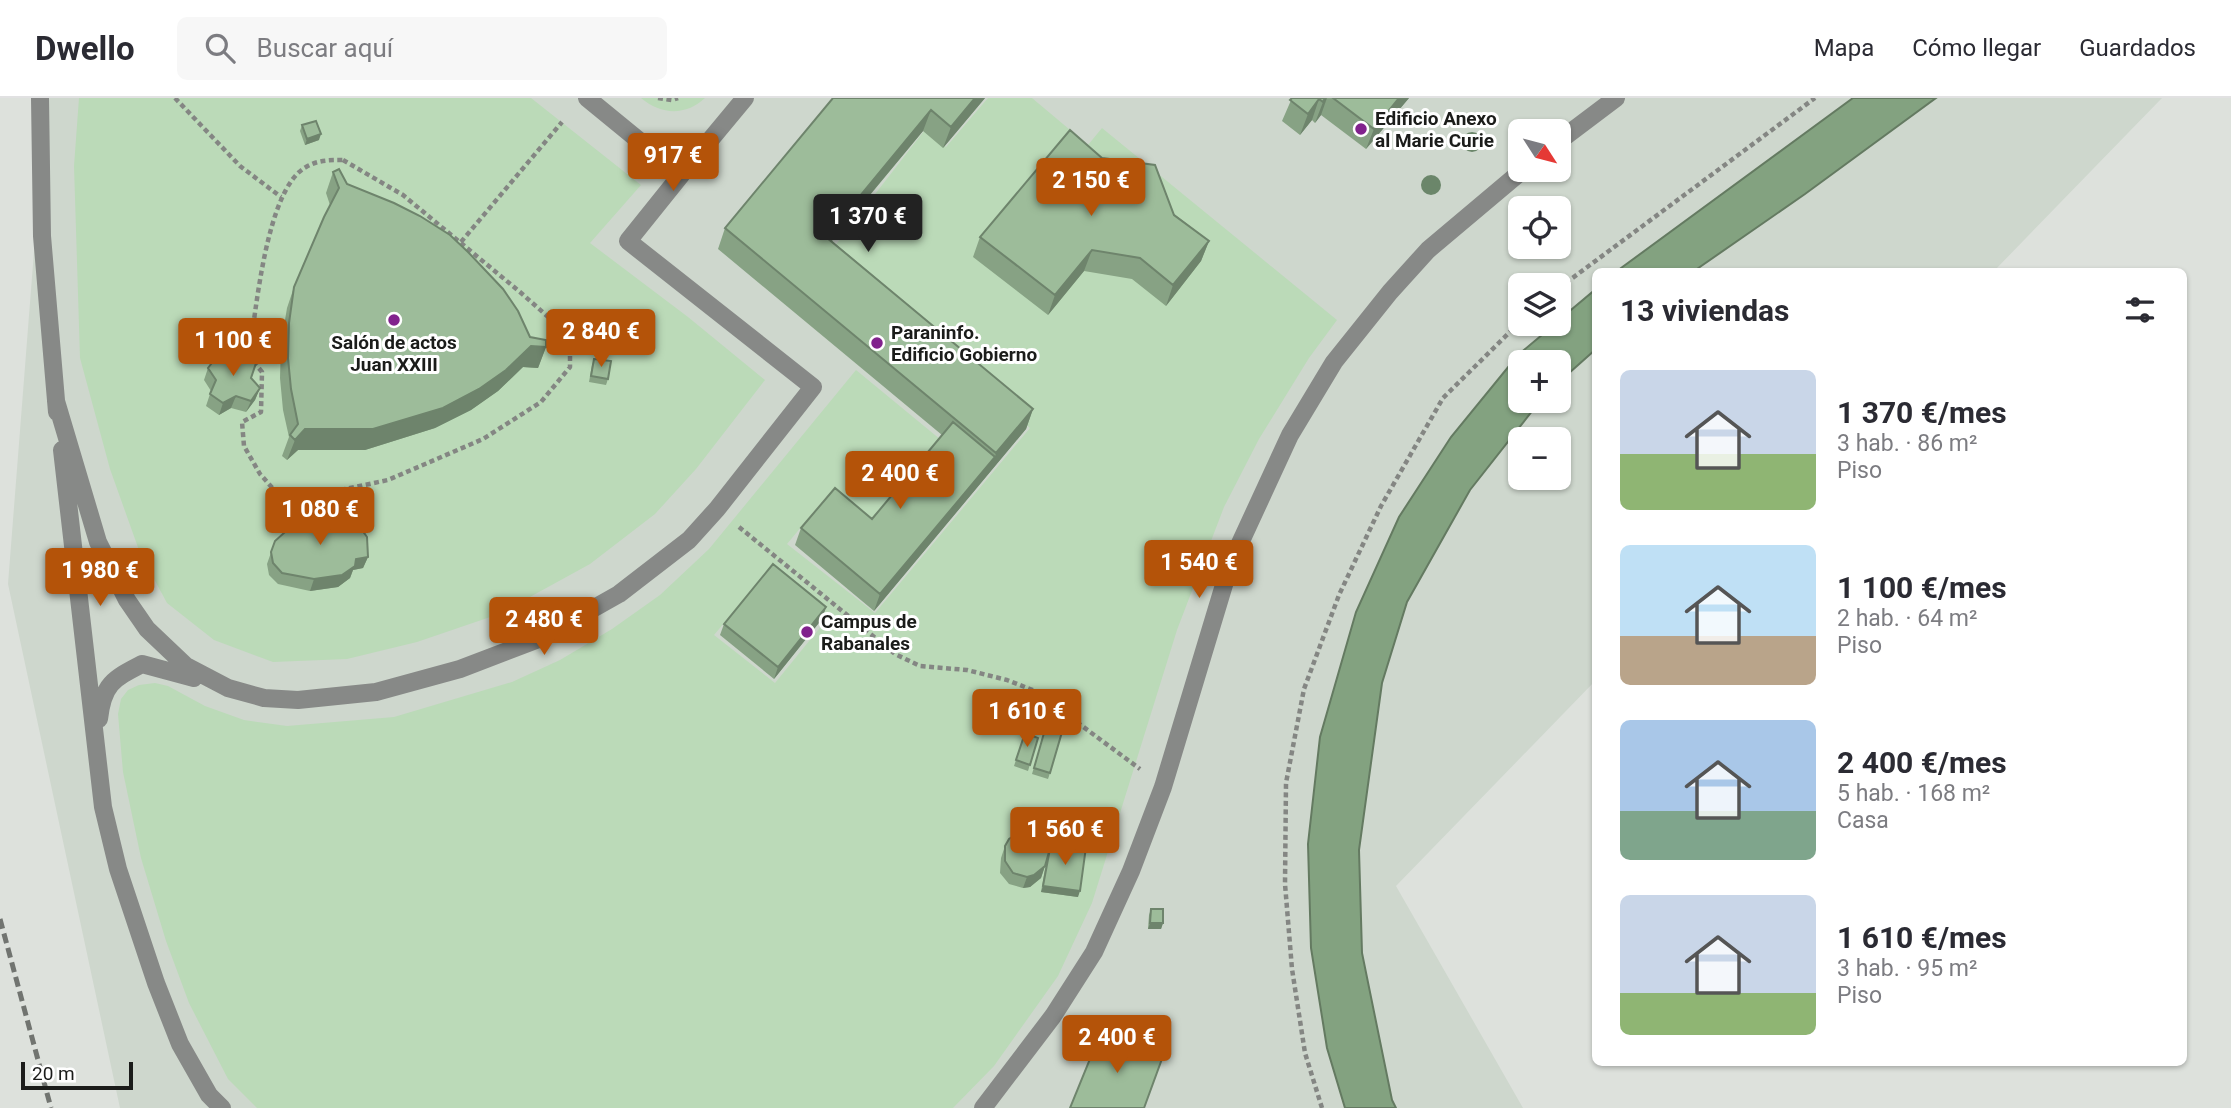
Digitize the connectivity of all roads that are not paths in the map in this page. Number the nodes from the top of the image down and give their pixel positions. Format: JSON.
{"nodes":[{"id":1,"x":40,"y":98,"type":"edge"},
{"id":2,"x":587,"y":98,"type":"edge"},
{"id":3,"x":745,"y":98,"type":"edge"},
{"id":4,"x":1616,"y":98,"type":"edge"},
{"id":5,"x":1572,"y":131,"type":"edge"},
{"id":6,"x":681,"y":176,"type":"junction"},
{"id":7,"x":1509,"y":182,"type":"edge"},
{"id":8,"x":56,"y":401,"type":"junction"},
{"id":9,"x":228,"y":688,"type":"junction"},
{"id":10,"x":96,"y":747,"type":"junction"},
{"id":11,"x":1006,"y":1079,"type":"junction"},
{"id":12,"x":222,"y":1108,"type":"edge"},
{"id":13,"x":983,"y":1108,"type":"edge"},
{"id":14,"x":997,"y":1108,"type":"edge"}],
"edges":[{"from":1,"to":8,"type":"street"},
{"from":2,"to":6,"type":"street"},
{"from":3,"to":6,"type":"street"},
{"from":4,"to":5,"type":"street"},
{"from":6,"to":9,"type":"street"},
{"from":7,"to":11,"type":"street"},
{"from":8,"to":9,"type":"street"},
{"from":8,"to":10,"type":"street"},
{"from":9,"to":10,"type":"street"},
{"from":10,"to":12,"type":"street"},
{"from":11,"to":13,"type":"street"},
{"from":11,"to":14,"type":"street"}]}
